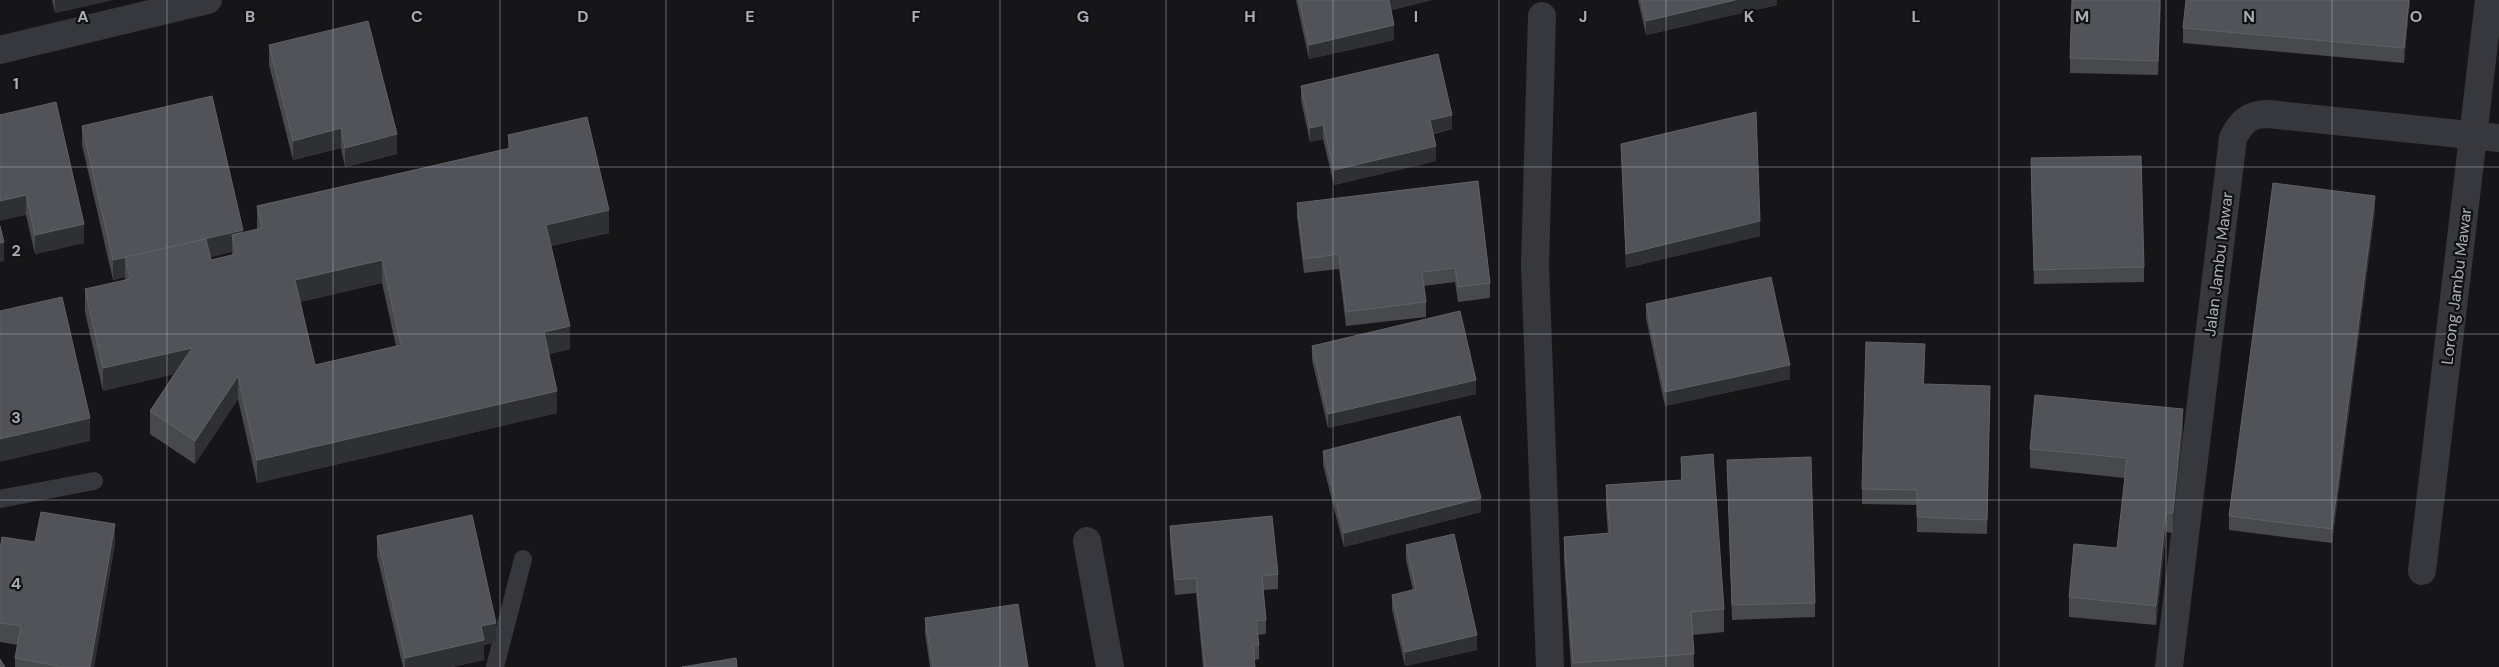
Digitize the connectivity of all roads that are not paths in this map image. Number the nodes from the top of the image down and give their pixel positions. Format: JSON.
{"nodes":[{"id":1,"x":208,"y":0,"type":"edge"},
{"id":2,"x":2489,"y":0,"type":"edge"},
{"id":3,"x":1542,"y":16,"type":"dead end"},
{"id":4,"x":0,"y":50,"type":"edge"},
{"id":5,"x":2486,"y":137,"type":"edge"},
{"id":6,"x":94,"y":481,"type":"dead end"},
{"id":7,"x":0,"y":499,"type":"edge"},
{"id":8,"x":1087,"y":541,"type":"dead end"},
{"id":9,"x":523,"y":559,"type":"dead end"},
{"id":10,"x":2422,"y":571,"type":"dead end"},
{"id":11,"x":495,"y":667,"type":"edge"},
{"id":12,"x":1110,"y":667,"type":"edge"},
{"id":13,"x":1550,"y":667,"type":"edge"},
{"id":14,"x":2169,"y":667,"type":"edge"}],
"edges":[{"from":1,"to":4,"type":"street"},
{"from":2,"to":5,"type":"street","name":"Lorong Jambu Mawar"},
{"from":3,"to":13,"type":"street"},
{"from":5,"to":10,"type":"street","name":"Lorong Jambu Mawar"},
{"from":5,"to":14,"type":"street","name":"Jalan Jambu Mawar"},
{"from":6,"to":7,"type":"lane"},
{"from":8,"to":12,"type":"street"},
{"from":9,"to":11,"type":"lane"}]}
